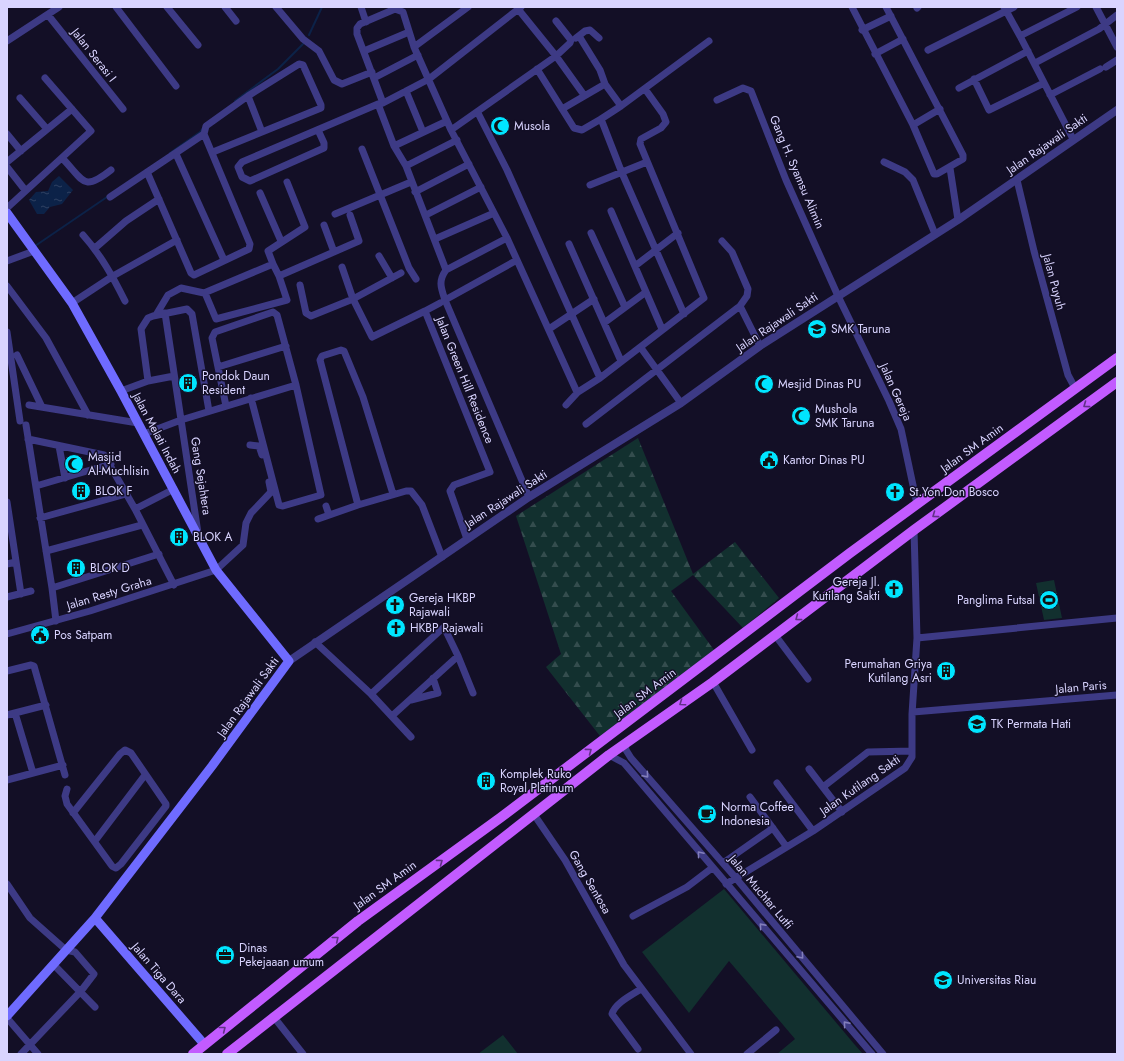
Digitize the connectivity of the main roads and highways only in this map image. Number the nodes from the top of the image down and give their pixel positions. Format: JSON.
{"nodes":[{"id":1,"x":7,"y":214,"type":"edge"},
{"id":2,"x":1117,"y":358,"type":"edge"},
{"id":3,"x":1117,"y":382,"type":"edge"},
{"id":4,"x":289,"y":661,"type":"joint"},
{"id":5,"x":686,"y":678,"type":"junction"},
{"id":6,"x":698,"y":692,"type":"junction"},
{"id":7,"x":95,"y":918,"type":"junction"},
{"id":8,"x":7,"y":1017,"type":"edge"},
{"id":9,"x":204,"y":1044,"type":"junction"},
{"id":10,"x":193,"y":1054,"type":"edge"},
{"id":11,"x":227,"y":1054,"type":"edge"}],
"edges":[{"from":1,"to":4,"type":"main road","name":"Jalan Melati Indah"},
{"from":2,"to":5,"type":"main road","name":"Jalan SM Amin"},
{"from":3,"to":6,"type":"main road","one_way":true},
{"from":4,"to":7,"type":"main road","name":"Jalan Rajawali Sakti"},
{"from":5,"to":6,"type":"main road"},
{"from":9,"to":5,"type":"main road","name":"Jalan SM Amin","one_way":true},
{"from":6,"to":11,"type":"main road","one_way":true},
{"from":7,"to":8,"type":"main road","name":"Jalan Rajawali Sakti"},
{"from":7,"to":9,"type":"main road","name":"Jalan Tiga Dara"},
{"from":9,"to":10,"type":"main road","name":"Jalan SM Amin"}]}
